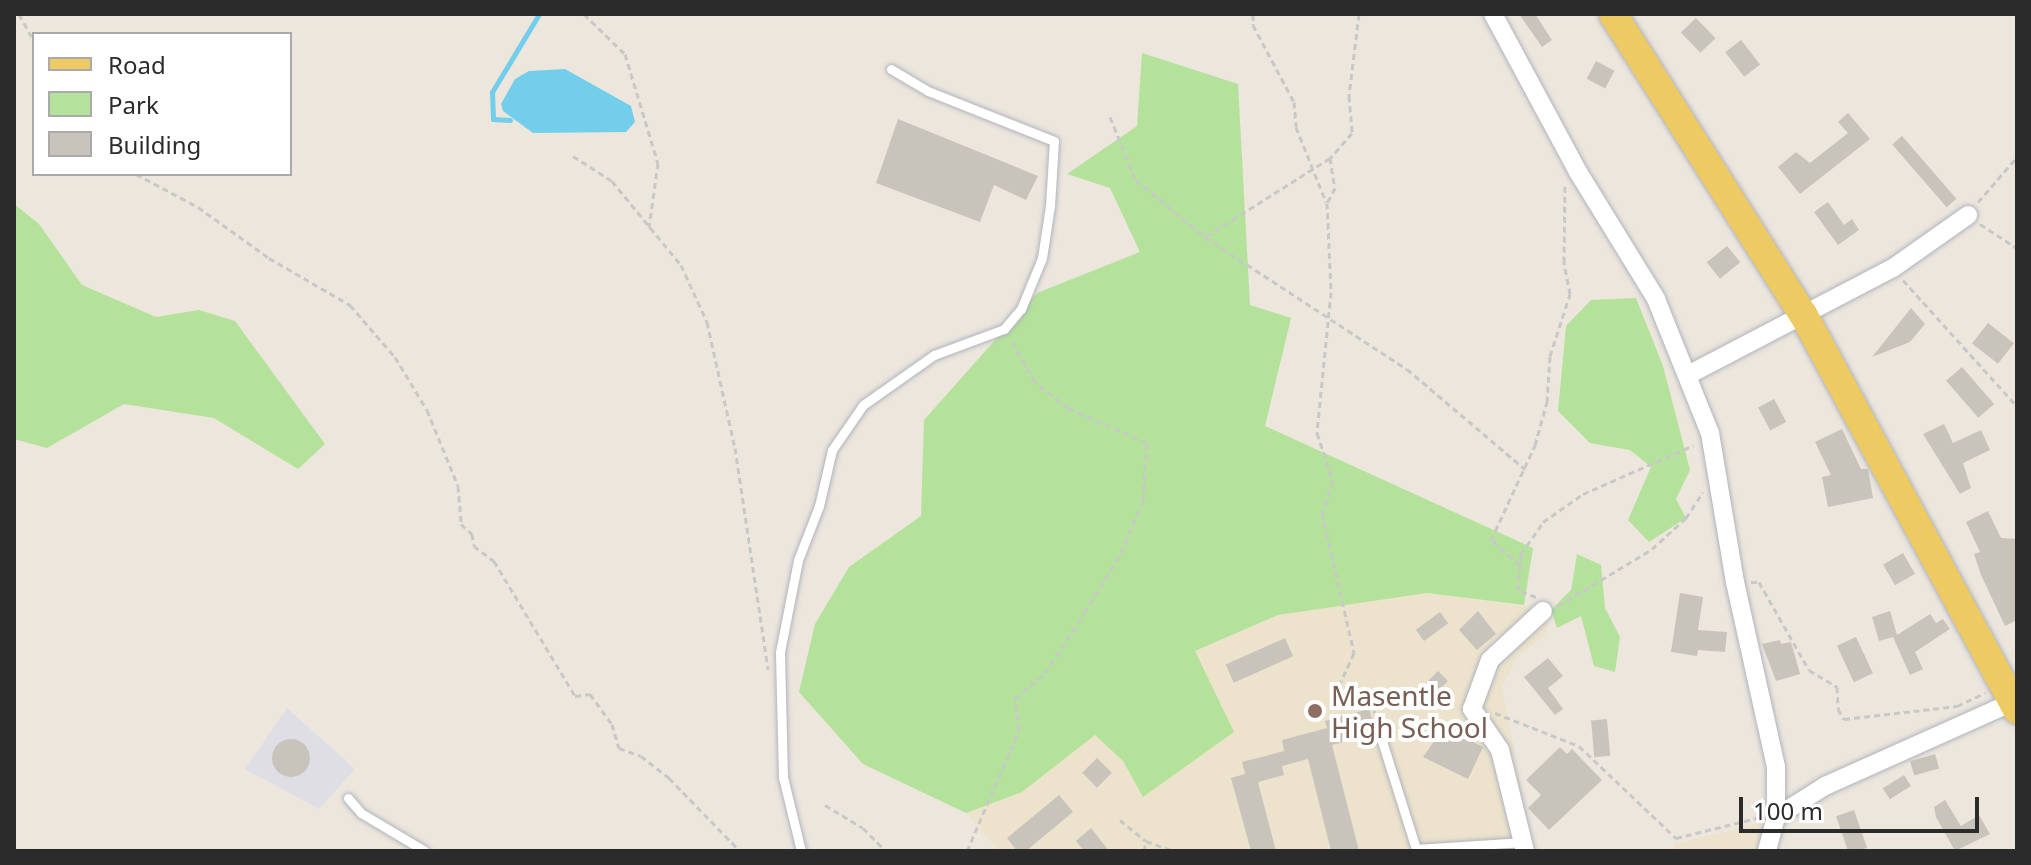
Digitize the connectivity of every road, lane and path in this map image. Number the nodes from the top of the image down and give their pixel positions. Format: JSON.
{"nodes":[{"id":1,"x":19,"y":14,"type":"edge"},
{"id":2,"x":584,"y":14,"type":"edge"},
{"id":3,"x":1253,"y":14,"type":"edge"},
{"id":4,"x":1359,"y":14,"type":"edge"},
{"id":5,"x":1493,"y":14,"type":"edge"},
{"id":6,"x":1613,"y":14,"type":"edge"},
{"id":7,"x":32,"y":37,"type":"edge"},
{"id":8,"x":891,"y":69,"type":"dead end"},
{"id":9,"x":1110,"y":117,"type":"dead end"},
{"id":10,"x":573,"y":156,"type":"dead end"},
{"id":11,"x":2017,"y":157,"type":"edge"},
{"id":12,"x":1330,"y":158,"type":"junction"},
{"id":13,"x":1571,"y":160,"type":"junction"},
{"id":14,"x":1312,"y":171,"type":"junction"},
{"id":15,"x":140,"y":176,"type":"edge"},
{"id":16,"x":1327,"y":203,"type":"junction"},
{"id":17,"x":1968,"y":215,"type":"junction"},
{"id":18,"x":649,"y":227,"type":"junction"},
{"id":19,"x":1205,"y":237,"type":"junction"},
{"id":20,"x":2017,"y":248,"type":"edge"},
{"id":21,"x":1893,"y":268,"type":"junction"},
{"id":22,"x":1803,"y":314,"type":"junction"},
{"id":23,"x":1328,"y":315,"type":"junction"},
{"id":24,"x":1004,"y":329,"type":"junction"},
{"id":25,"x":1688,"y":375,"type":"junction"},
{"id":26,"x":2017,"y":406,"type":"edge"},
{"id":27,"x":1710,"y":433,"type":"junction"},
{"id":28,"x":1525,"y":469,"type":"junction"},
{"id":29,"x":1720,"y":482,"type":"junction"},
{"id":30,"x":1520,"y":565,"type":"junction"},
{"id":31,"x":1735,"y":582,"type":"junction"},
{"id":32,"x":1543,"y":611,"type":"junction"},
{"id":33,"x":779,"y":675,"type":"junction"},
{"id":34,"x":2010,"y":707,"type":"edge"},
{"id":35,"x":1472,"y":709,"type":"junction"},
{"id":36,"x":1382,"y":741,"type":"joint"},
{"id":37,"x":348,"y":798,"type":"dead end"},
{"id":38,"x":825,"y":805,"type":"dead end"},
{"id":39,"x":1776,"y":815,"type":"junction"},
{"id":40,"x":1120,"y":820,"type":"dead end"},
{"id":41,"x":1146,"y":841,"type":"junction"},
{"id":42,"x":1524,"y":846,"type":"edge"},
{"id":43,"x":425,"y":851,"type":"edge"},
{"id":44,"x":740,"y":851,"type":"edge"},
{"id":45,"x":801,"y":851,"type":"edge"},
{"id":46,"x":886,"y":851,"type":"edge"},
{"id":47,"x":967,"y":851,"type":"edge"},
{"id":48,"x":1144,"y":851,"type":"edge"},
{"id":49,"x":1173,"y":851,"type":"edge"},
{"id":50,"x":1767,"y":851,"type":"edge"}],
"edges":[{"from":1,"to":7,"type":"path"},
{"from":2,"to":18,"type":"path"},
{"from":3,"to":14,"type":"path"},
{"from":4,"to":12,"type":"path"},
{"from":5,"to":13,"type":"street"},
{"from":6,"to":22,"type":"main road"},
{"from":8,"to":24,"type":"lane"},
{"from":9,"to":19,"type":"path"},
{"from":10,"to":18,"type":"path"},
{"from":11,"to":17,"type":"path"},
{"from":12,"to":14,"type":"path"},
{"from":12,"to":16,"type":"path"},
{"from":13,"to":25,"type":"street"},
{"from":13,"to":28,"type":"path"},
{"from":14,"to":16,"type":"path"},
{"from":14,"to":19,"type":"path"},
{"from":15,"to":44,"type":"path"},
{"from":16,"to":23,"type":"path"},
{"from":17,"to":20,"type":"path"},
{"from":17,"to":21,"type":"street"},
{"from":18,"to":33,"type":"path"},
{"from":19,"to":23,"type":"path"},
{"from":21,"to":22,"type":"street"},
{"from":21,"to":26,"type":"path"},
{"from":22,"to":25,"type":"street"},
{"from":22,"to":34,"type":"main road"},
{"from":23,"to":28,"type":"path"},
{"from":23,"to":36,"type":"path"},
{"from":24,"to":33,"type":"lane"},
{"from":24,"to":47,"type":"path"},
{"from":25,"to":27,"type":"street"},
{"from":27,"to":29,"type":"street"},
{"from":27,"to":30,"type":"path"},
{"from":28,"to":30,"type":"path"},
{"from":29,"to":31,"type":"street"},
{"from":29,"to":32,"type":"path"},
{"from":30,"to":32,"type":"path"},
{"from":31,"to":34,"type":"path"},
{"from":31,"to":39,"type":"street"},
{"from":32,"to":35,"type":"street"},
{"from":33,"to":45,"type":"lane"},
{"from":34,"to":39,"type":"street"},
{"from":35,"to":39,"type":"path"},
{"from":35,"to":42,"type":"street"},
{"from":36,"to":42,"type":"lane"},
{"from":37,"to":43,"type":"lane"},
{"from":38,"to":46,"type":"path"},
{"from":39,"to":50,"type":"street"},
{"from":40,"to":41,"type":"path"},
{"from":41,"to":48,"type":"path"},
{"from":41,"to":49,"type":"path"}]}
